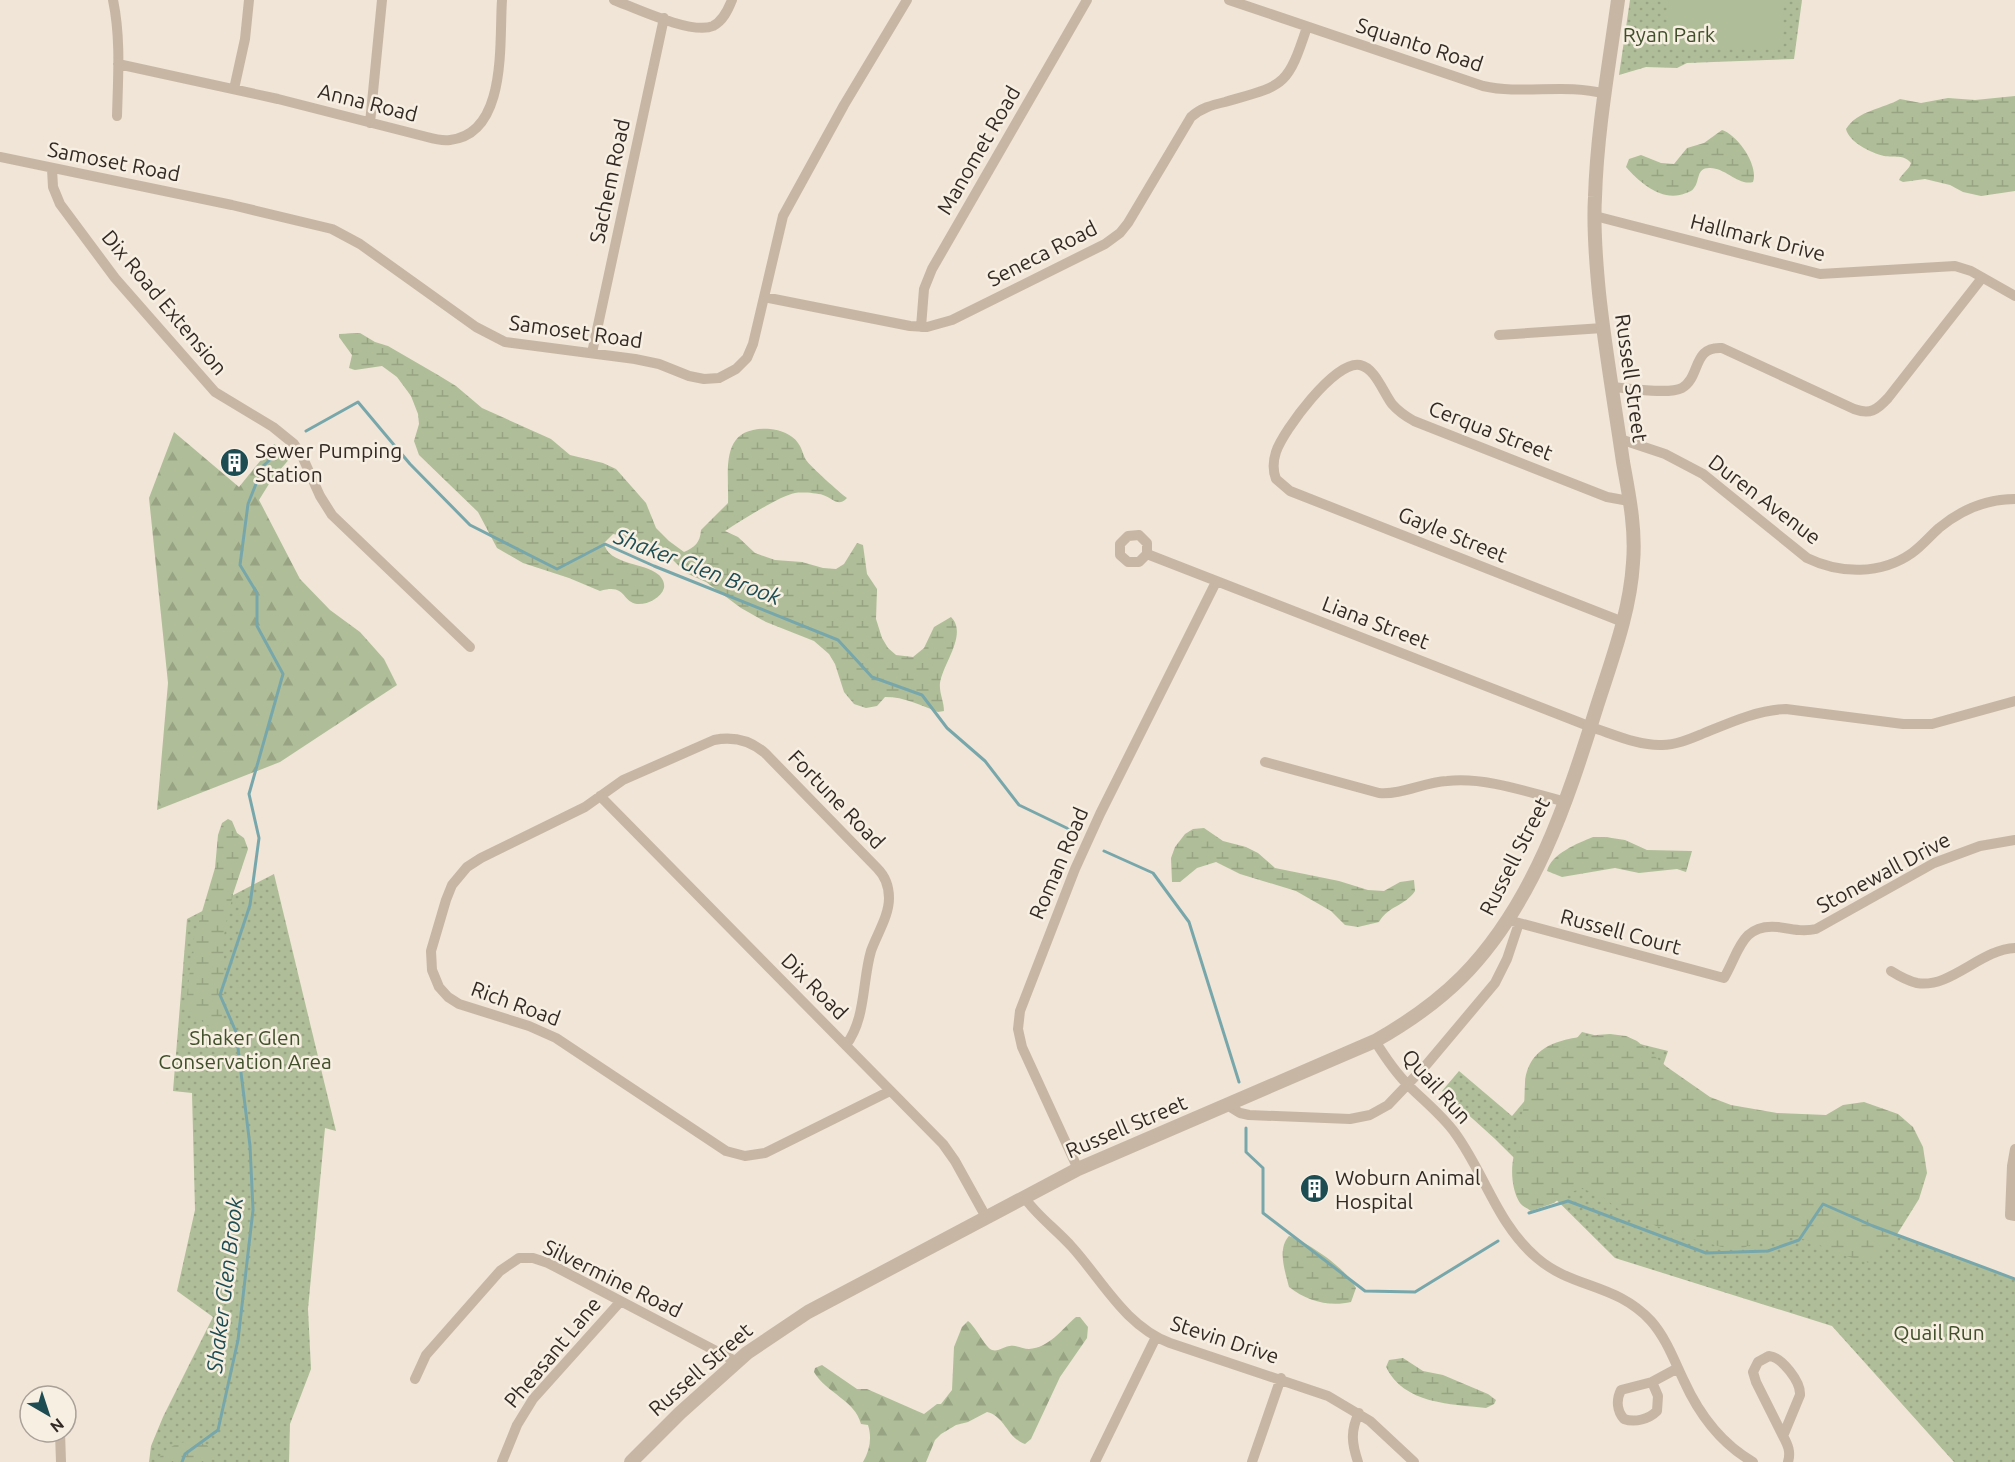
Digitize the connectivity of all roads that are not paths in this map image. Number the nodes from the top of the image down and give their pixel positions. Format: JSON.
{"nodes":[{"id":1,"x":114,"y":0,"type":"edge"},
{"id":2,"x":249,"y":0,"type":"edge"},
{"id":3,"x":382,"y":0,"type":"edge"},
{"id":4,"x":502,"y":0,"type":"edge"},
{"id":5,"x":614,"y":0,"type":"edge"},
{"id":6,"x":732,"y":0,"type":"edge"},
{"id":7,"x":907,"y":0,"type":"edge"},
{"id":8,"x":1087,"y":0,"type":"edge"},
{"id":9,"x":1228,"y":0,"type":"edge"},
{"id":10,"x":1618,"y":0,"type":"edge"},
{"id":11,"x":626,"y":2,"type":"edge"},
{"id":12,"x":664,"y":18,"type":"junction"},
{"id":13,"x":1307,"y":27,"type":"junction"},
{"id":14,"x":118,"y":64,"type":"junction"},
{"id":15,"x":234,"y":89,"type":"junction"},
{"id":16,"x":1605,"y":94,"type":"junction"},
{"id":17,"x":117,"y":116,"type":"dead end"},
{"id":18,"x":370,"y":123,"type":"junction"},
{"id":19,"x":0,"y":157,"type":"edge"},
{"id":20,"x":52,"y":169,"type":"junction"},
{"id":21,"x":1595,"y":216,"type":"junction"},
{"id":22,"x":1982,"y":278,"type":"junction"},
{"id":23,"x":2015,"y":296,"type":"edge"},
{"id":24,"x":764,"y":297,"type":"junction"},
{"id":25,"x":921,"y":327,"type":"junction"},
{"id":26,"x":1603,"y":328,"type":"junction"},
{"id":27,"x":1498,"y":335,"type":"dead end"},
{"id":28,"x":592,"y":352,"type":"junction"},
{"id":29,"x":1612,"y":387,"type":"junction"},
{"id":30,"x":1620,"y":439,"type":"junction"},
{"id":31,"x":1274,"y":474,"type":"joint"},
{"id":32,"x":2015,"y":499,"type":"edge"},
{"id":33,"x":1629,"y":501,"type":"junction"},
{"id":34,"x":1147,"y":554,"type":"dead end"},
{"id":35,"x":1216,"y":582,"type":"junction"},
{"id":36,"x":1623,"y":622,"type":"junction"},
{"id":37,"x":470,"y":647,"type":"dead end"},
{"id":38,"x":2015,"y":701,"type":"edge"},
{"id":39,"x":1591,"y":727,"type":"junction"},
{"id":40,"x":1265,"y":762,"type":"dead end"},
{"id":41,"x":600,"y":796,"type":"junction"},
{"id":42,"x":1566,"y":802,"type":"junction"},
{"id":43,"x":2015,"y":840,"type":"edge"},
{"id":44,"x":1513,"y":922,"type":"junction"},
{"id":45,"x":2015,"y":948,"type":"edge"},
{"id":46,"x":1891,"y":971,"type":"dead end"},
{"id":47,"x":1724,"y":978,"type":"joint"},
{"id":48,"x":1376,"y":1041,"type":"junction"},
{"id":49,"x":846,"y":1045,"type":"junction"},
{"id":50,"x":1408,"y":1085,"type":"junction"},
{"id":51,"x":890,"y":1091,"type":"junction"},
{"id":52,"x":1227,"y":1105,"type":"junction"},
{"id":53,"x":2015,"y":1149,"type":"edge"},
{"id":54,"x":1078,"y":1169,"type":"junction"},
{"id":55,"x":1024,"y":1197,"type":"junction"},
{"id":56,"x":2012,"y":1215,"type":"edge"},
{"id":57,"x":986,"y":1217,"type":"junction"},
{"id":58,"x":620,"y":1302,"type":"junction"},
{"id":59,"x":1156,"y":1337,"type":"junction"},
{"id":60,"x":737,"y":1362,"type":"junction"},
{"id":61,"x":1678,"y":1368,"type":"junction"},
{"id":62,"x":1281,"y":1378,"type":"junction"},
{"id":63,"x":416,"y":1379,"type":"dead end"},
{"id":64,"x":1652,"y":1382,"type":"dead end"},
{"id":65,"x":1359,"y":1413,"type":"junction"},
{"id":66,"x":1783,"y":1436,"type":"junction"},
{"id":67,"x":60,"y":1444,"type":"edge"},
{"id":68,"x":61,"y":1462,"type":"edge"},
{"id":69,"x":502,"y":1462,"type":"edge"},
{"id":70,"x":631,"y":1462,"type":"edge"},
{"id":71,"x":1095,"y":1462,"type":"edge"},
{"id":72,"x":1252,"y":1462,"type":"edge"},
{"id":73,"x":1358,"y":1462,"type":"edge"},
{"id":74,"x":1414,"y":1462,"type":"edge"},
{"id":75,"x":1753,"y":1462,"type":"edge"},
{"id":76,"x":1788,"y":1462,"type":"edge"}],
"edges":[{"from":1,"to":14,"type":"street"},
{"from":2,"to":15,"type":"street"},
{"from":3,"to":18,"type":"street"},
{"from":4,"to":18,"type":"street","name":"Anna Road"},
{"from":5,"to":11,"type":"street"},
{"from":6,"to":12,"type":"street"},
{"from":7,"to":24,"type":"street","name":"Samoset Road"},
{"from":8,"to":25,"type":"street","name":"Manomet Road"},
{"from":9,"to":13,"type":"street","name":"Squanto Road"},
{"from":10,"to":16,"type":"street","name":"Russell Street"},
{"from":11,"to":12,"type":"street"},
{"from":12,"to":28,"type":"street","name":"Sachem Road"},
{"from":13,"to":16,"type":"street","name":"Squanto Road"},
{"from":13,"to":25,"type":"street","name":"Seneca Road"},
{"from":14,"to":15,"type":"street","name":"Anna Road"},
{"from":14,"to":17,"type":"street"},
{"from":15,"to":18,"type":"street","name":"Anna Road"},
{"from":16,"to":21,"type":"street","name":"Russell Street"},
{"from":19,"to":20,"type":"street","name":"Samoset Road"},
{"from":20,"to":28,"type":"street","name":"Samoset Road"},
{"from":20,"to":37,"type":"street","name":"Dix Road Extension"},
{"from":21,"to":22,"type":"street","name":"Hallmark Drive"},
{"from":21,"to":26,"type":"street","name":"Russell Street"},
{"from":22,"to":23,"type":"street","name":"Hallmark Drive"},
{"from":22,"to":29,"type":"street"},
{"from":24,"to":25,"type":"street","name":"Seneca Road"},
{"from":24,"to":28,"type":"street","name":"Samoset Road"},
{"from":26,"to":27,"type":"street"},
{"from":26,"to":29,"type":"street","name":"Russell Street"},
{"from":29,"to":30,"type":"street","name":"Russell Street"},
{"from":30,"to":32,"type":"street","name":"Duren Avenue"},
{"from":30,"to":33,"type":"street","name":"Russell Street"},
{"from":31,"to":33,"type":"street","name":"Cerqua Street"},
{"from":31,"to":36,"type":"street","name":"Gayle Street"},
{"from":33,"to":36,"type":"street","name":"Russell Street"},
{"from":34,"to":35,"type":"street","name":"Liana Street"},
{"from":35,"to":39,"type":"street","name":"Liana Street"},
{"from":35,"to":54,"type":"street","name":"Roman Road"},
{"from":36,"to":39,"type":"street","name":"Russell Street"},
{"from":38,"to":39,"type":"street"},
{"from":39,"to":42,"type":"street","name":"Russell Street"},
{"from":40,"to":42,"type":"street"},
{"from":41,"to":49,"type":"street","name":"Dix Road"},
{"from":41,"to":49,"type":"street","name":"Fortune Road"},
{"from":41,"to":51,"type":"street","name":"Rich Road"},
{"from":42,"to":44,"type":"street","name":"Russell Street"},
{"from":43,"to":47,"type":"street","name":"Stonewall Drive"},
{"from":44,"to":47,"type":"street","name":"Russell Court"},
{"from":44,"to":48,"type":"street","name":"Russell Street"},
{"from":44,"to":50,"type":"street"},
{"from":45,"to":46,"type":"street"},
{"from":48,"to":50,"type":"street","name":"Quail Run"},
{"from":48,"to":52,"type":"street","name":"Russell Street"},
{"from":49,"to":51,"type":"street","name":"Dix Road"},
{"from":50,"to":52,"type":"street"},
{"from":50,"to":61,"type":"street","name":"Quail Run"},
{"from":51,"to":57,"type":"street","name":"Dix Road"},
{"from":52,"to":54,"type":"street","name":"Russell Street"},
{"from":53,"to":56,"type":"street"},
{"from":54,"to":55,"type":"street","name":"Russell Street"},
{"from":55,"to":57,"type":"street","name":"Russell Street"},
{"from":55,"to":59,"type":"street","name":"Stevin Drive"},
{"from":57,"to":60,"type":"street","name":"Russell Street"},
{"from":58,"to":60,"type":"street","name":"Silvermine Road"},
{"from":58,"to":63,"type":"street","name":"Silvermine Road"},
{"from":58,"to":69,"type":"street","name":"Pheasant Lane"},
{"from":59,"to":62,"type":"street","name":"Stevin Drive"},
{"from":59,"to":71,"type":"street"},
{"from":60,"to":70,"type":"street","name":"Russell Street"},
{"from":61,"to":64,"type":"street"},
{"from":61,"to":75,"type":"street","name":"Quail Run"},
{"from":62,"to":65,"type":"street","name":"Stevin Drive"},
{"from":62,"to":72,"type":"street"},
{"from":65,"to":73,"type":"street"},
{"from":65,"to":74,"type":"street","name":"Stevin Drive"},
{"from":66,"to":66,"type":"street"},
{"from":66,"to":76,"type":"street"},
{"from":67,"to":68,"type":"street"}]}
